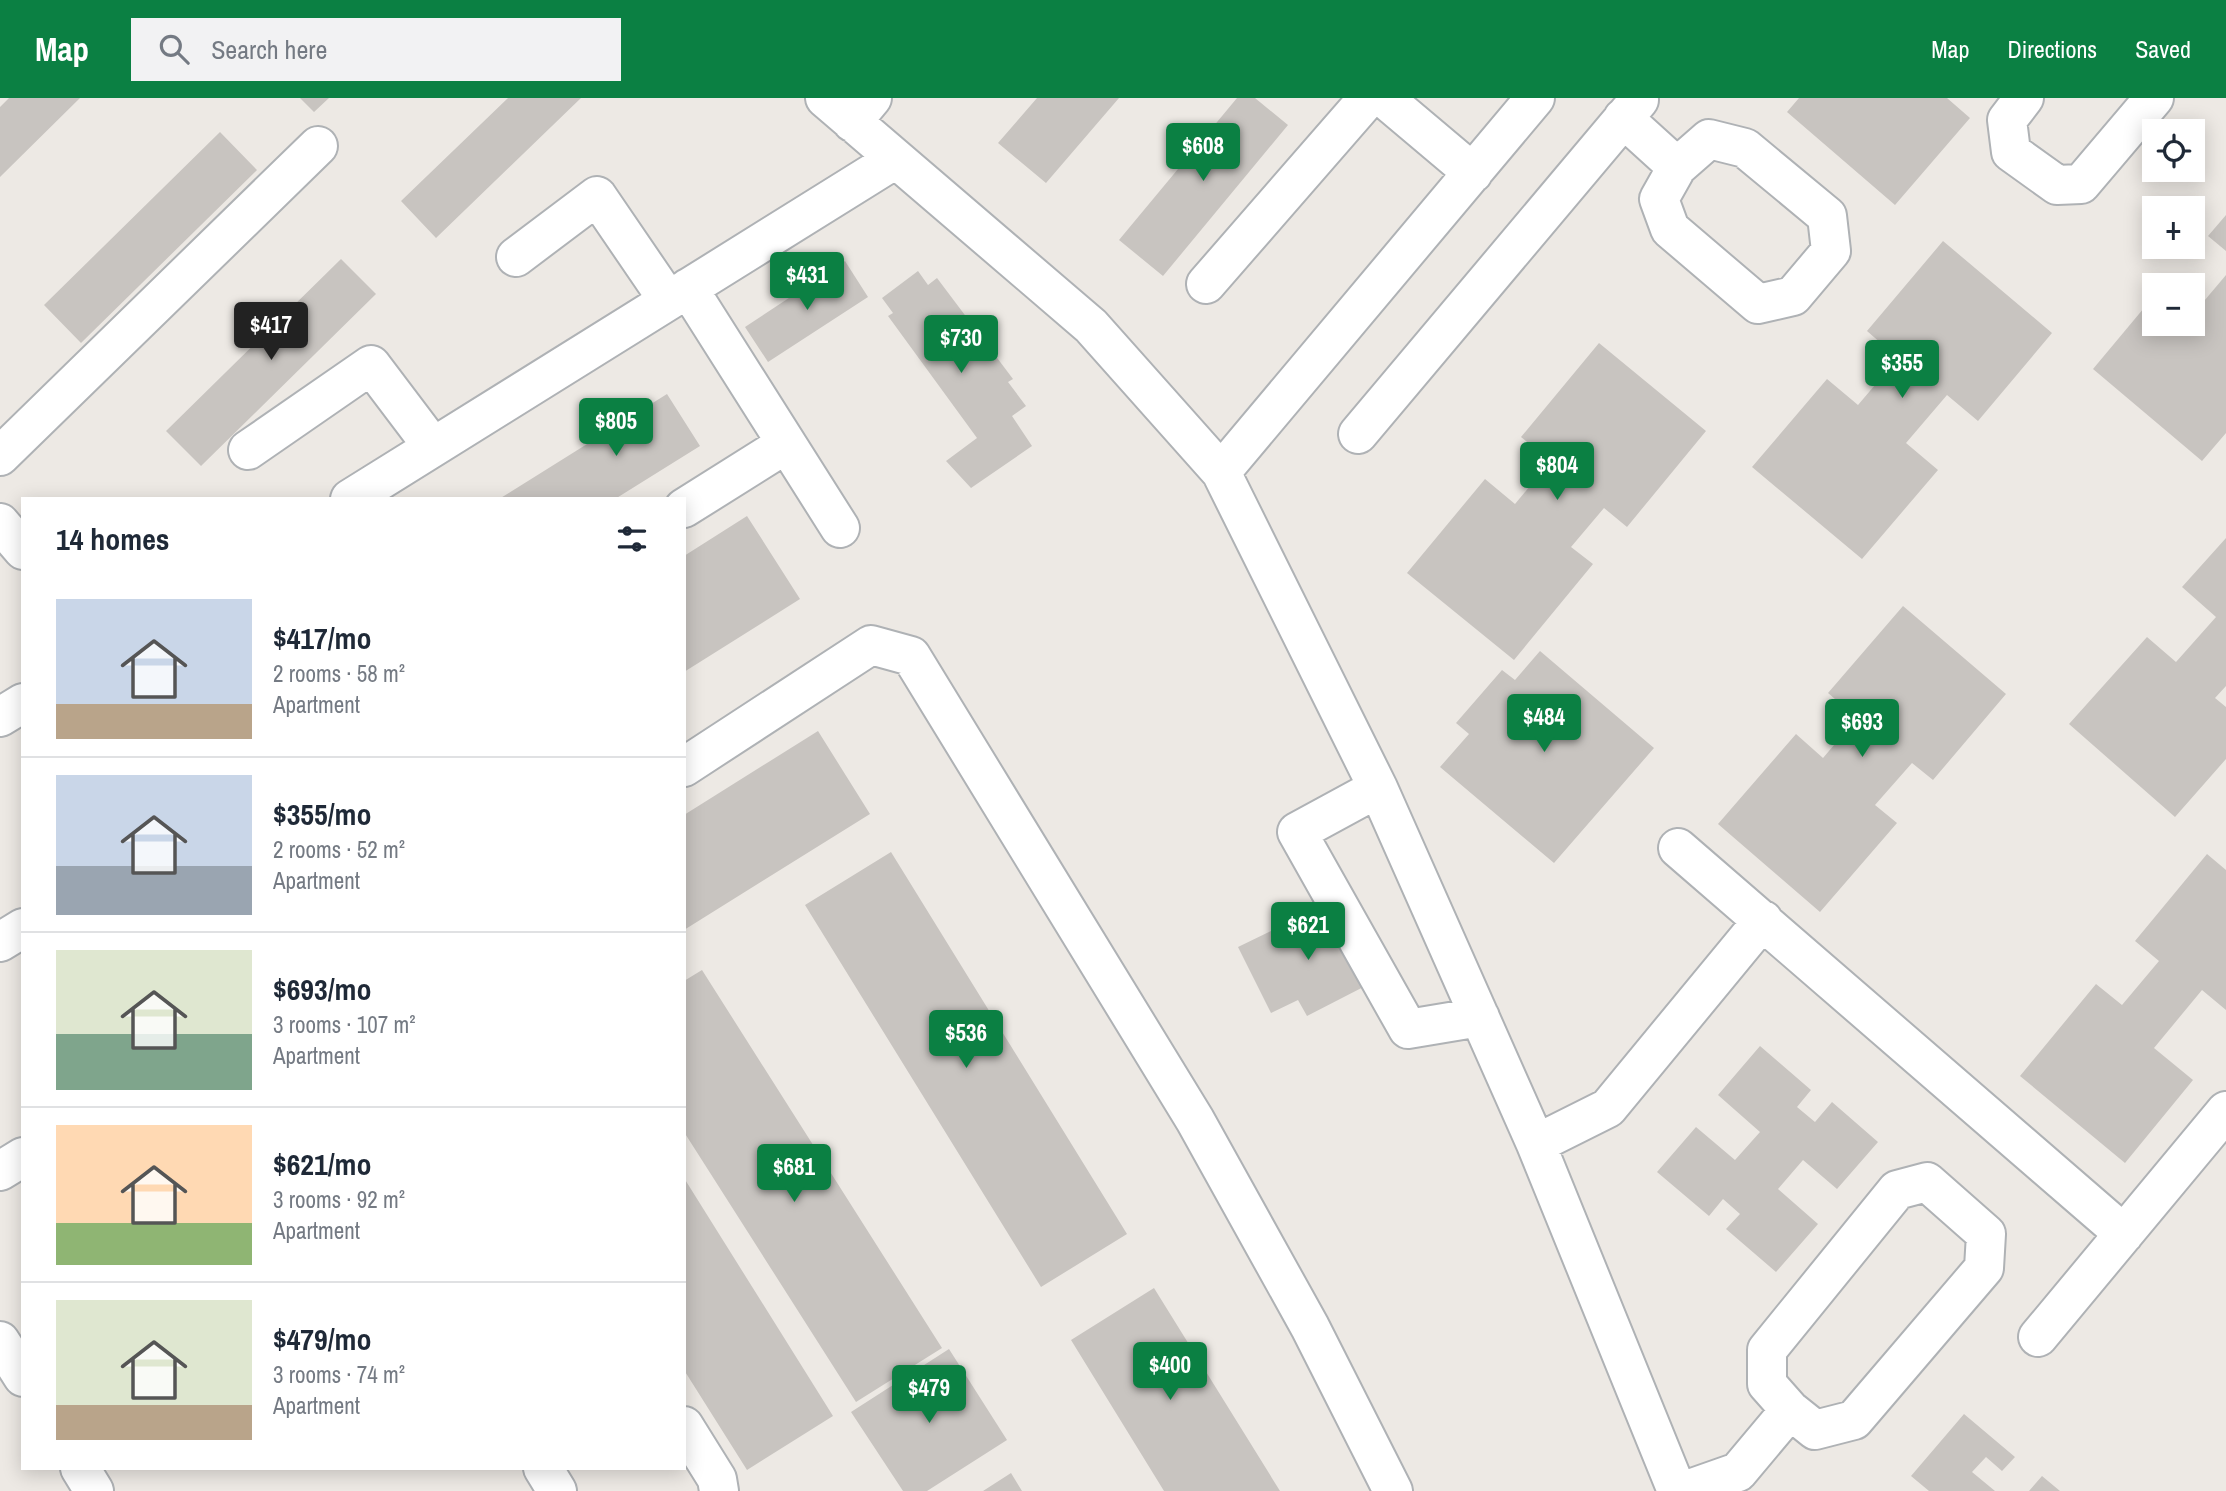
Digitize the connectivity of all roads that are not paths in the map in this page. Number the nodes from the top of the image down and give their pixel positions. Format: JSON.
{"nodes":[{"id":1,"x":1368,"y":98,"type":"edge"},
{"id":2,"x":1384,"y":98,"type":"edge"},
{"id":3,"x":1535,"y":98,"type":"edge"},
{"id":4,"x":2024,"y":98,"type":"edge"},
{"id":5,"x":2154,"y":98,"type":"edge"},
{"id":6,"x":850,"y":106,"type":"edge"},
{"id":7,"x":1632,"y":108,"type":"edge"},
{"id":8,"x":318,"y":146,"type":"dead end"},
{"id":9,"x":894,"y":160,"type":"junction"},
{"id":10,"x":1677,"y":167,"type":"junction"},
{"id":11,"x":1473,"y":173,"type":"junction"},
{"id":12,"x":516,"y":257,"type":"dead end"},
{"id":13,"x":1206,"y":284,"type":"dead end"},
{"id":14,"x":678,"y":294,"type":"junction"},
{"id":15,"x":1358,"y":434,"type":"dead end"},
{"id":16,"x":786,"y":444,"type":"junction"},
{"id":17,"x":433,"y":447,"type":"junction"},
{"id":18,"x":248,"y":450,"type":"dead end"},
{"id":19,"x":0,"y":456,"type":"edge"},
{"id":20,"x":1221,"y":472,"type":"junction"},
{"id":21,"x":353,"y":497,"type":"edge"},
{"id":22,"x":686,"y":508,"type":"edge"},
{"id":23,"x":0,"y":523,"type":"edge"},
{"id":24,"x":839,"y":528,"type":"dead end"},
{"id":25,"x":21,"y":548,"type":"edge"},
{"id":26,"x":21,"y":704,"type":"edge"},
{"id":27,"x":0,"y":717,"type":"edge"},
{"id":28,"x":686,"y":766,"type":"edge"},
{"id":29,"x":1378,"y":788,"type":"junction"},
{"id":30,"x":1678,"y":848,"type":"dead end"},
{"id":31,"x":1763,"y":920,"type":"junction"},
{"id":32,"x":21,"y":929,"type":"edge"},
{"id":33,"x":0,"y":942,"type":"edge"},
{"id":34,"x":1480,"y":1017,"type":"junction"},
{"id":35,"x":2226,"y":1111,"type":"edge"},
{"id":36,"x":1536,"y":1144,"type":"junction"},
{"id":37,"x":21,"y":1158,"type":"edge"},
{"id":38,"x":0,"y":1171,"type":"edge"},
{"id":39,"x":2124,"y":1234,"type":"junction"},
{"id":40,"x":2038,"y":1337,"type":"dead end"},
{"id":41,"x":0,"y":1340,"type":"edge"},
{"id":42,"x":21,"y":1374,"type":"edge"},
{"id":43,"x":1790,"y":1410,"type":"junction"},
{"id":44,"x":686,"y":1429,"type":"edge"},
{"id":45,"x":81,"y":1470,"type":"edge"},
{"id":46,"x":544,"y":1470,"type":"edge"},
{"id":47,"x":94,"y":1491,"type":"edge"},
{"id":48,"x":557,"y":1491,"type":"edge"},
{"id":49,"x":719,"y":1491,"type":"edge"},
{"id":50,"x":1393,"y":1491,"type":"edge"},
{"id":51,"x":1677,"y":1491,"type":"edge"},
{"id":52,"x":1684,"y":1491,"type":"edge"}],
"edges":[{"from":1,"to":13,"type":"street"},
{"from":2,"to":11,"type":"street"},
{"from":3,"to":11,"type":"street"},
{"from":4,"to":5,"type":"street"},
{"from":6,"to":9,"type":"street"},
{"from":7,"to":10,"type":"street"},
{"from":7,"to":15,"type":"street"},
{"from":8,"to":19,"type":"street"},
{"from":9,"to":14,"type":"street"},
{"from":9,"to":20,"type":"street"},
{"from":10,"to":10,"type":"street"},
{"from":11,"to":20,"type":"street"},
{"from":12,"to":14,"type":"street"},
{"from":14,"to":16,"type":"street"},
{"from":14,"to":17,"type":"street"},
{"from":16,"to":22,"type":"street"},
{"from":16,"to":24,"type":"street"},
{"from":17,"to":18,"type":"street"},
{"from":17,"to":21,"type":"street"},
{"from":20,"to":29,"type":"street"},
{"from":23,"to":25,"type":"street"},
{"from":26,"to":27,"type":"street"},
{"from":28,"to":50,"type":"street"},
{"from":29,"to":34,"type":"street"},
{"from":29,"to":34,"type":"street"},
{"from":30,"to":31,"type":"street"},
{"from":31,"to":36,"type":"street"},
{"from":31,"to":39,"type":"street"},
{"from":32,"to":33,"type":"street"},
{"from":34,"to":36,"type":"street"},
{"from":35,"to":39,"type":"street"},
{"from":36,"to":51,"type":"street"},
{"from":37,"to":38,"type":"street"},
{"from":39,"to":40,"type":"street"},
{"from":41,"to":42,"type":"street"},
{"from":43,"to":43,"type":"street"},
{"from":43,"to":52,"type":"street"},
{"from":44,"to":49,"type":"street"},
{"from":45,"to":47,"type":"street"},
{"from":46,"to":48,"type":"street"}]}
